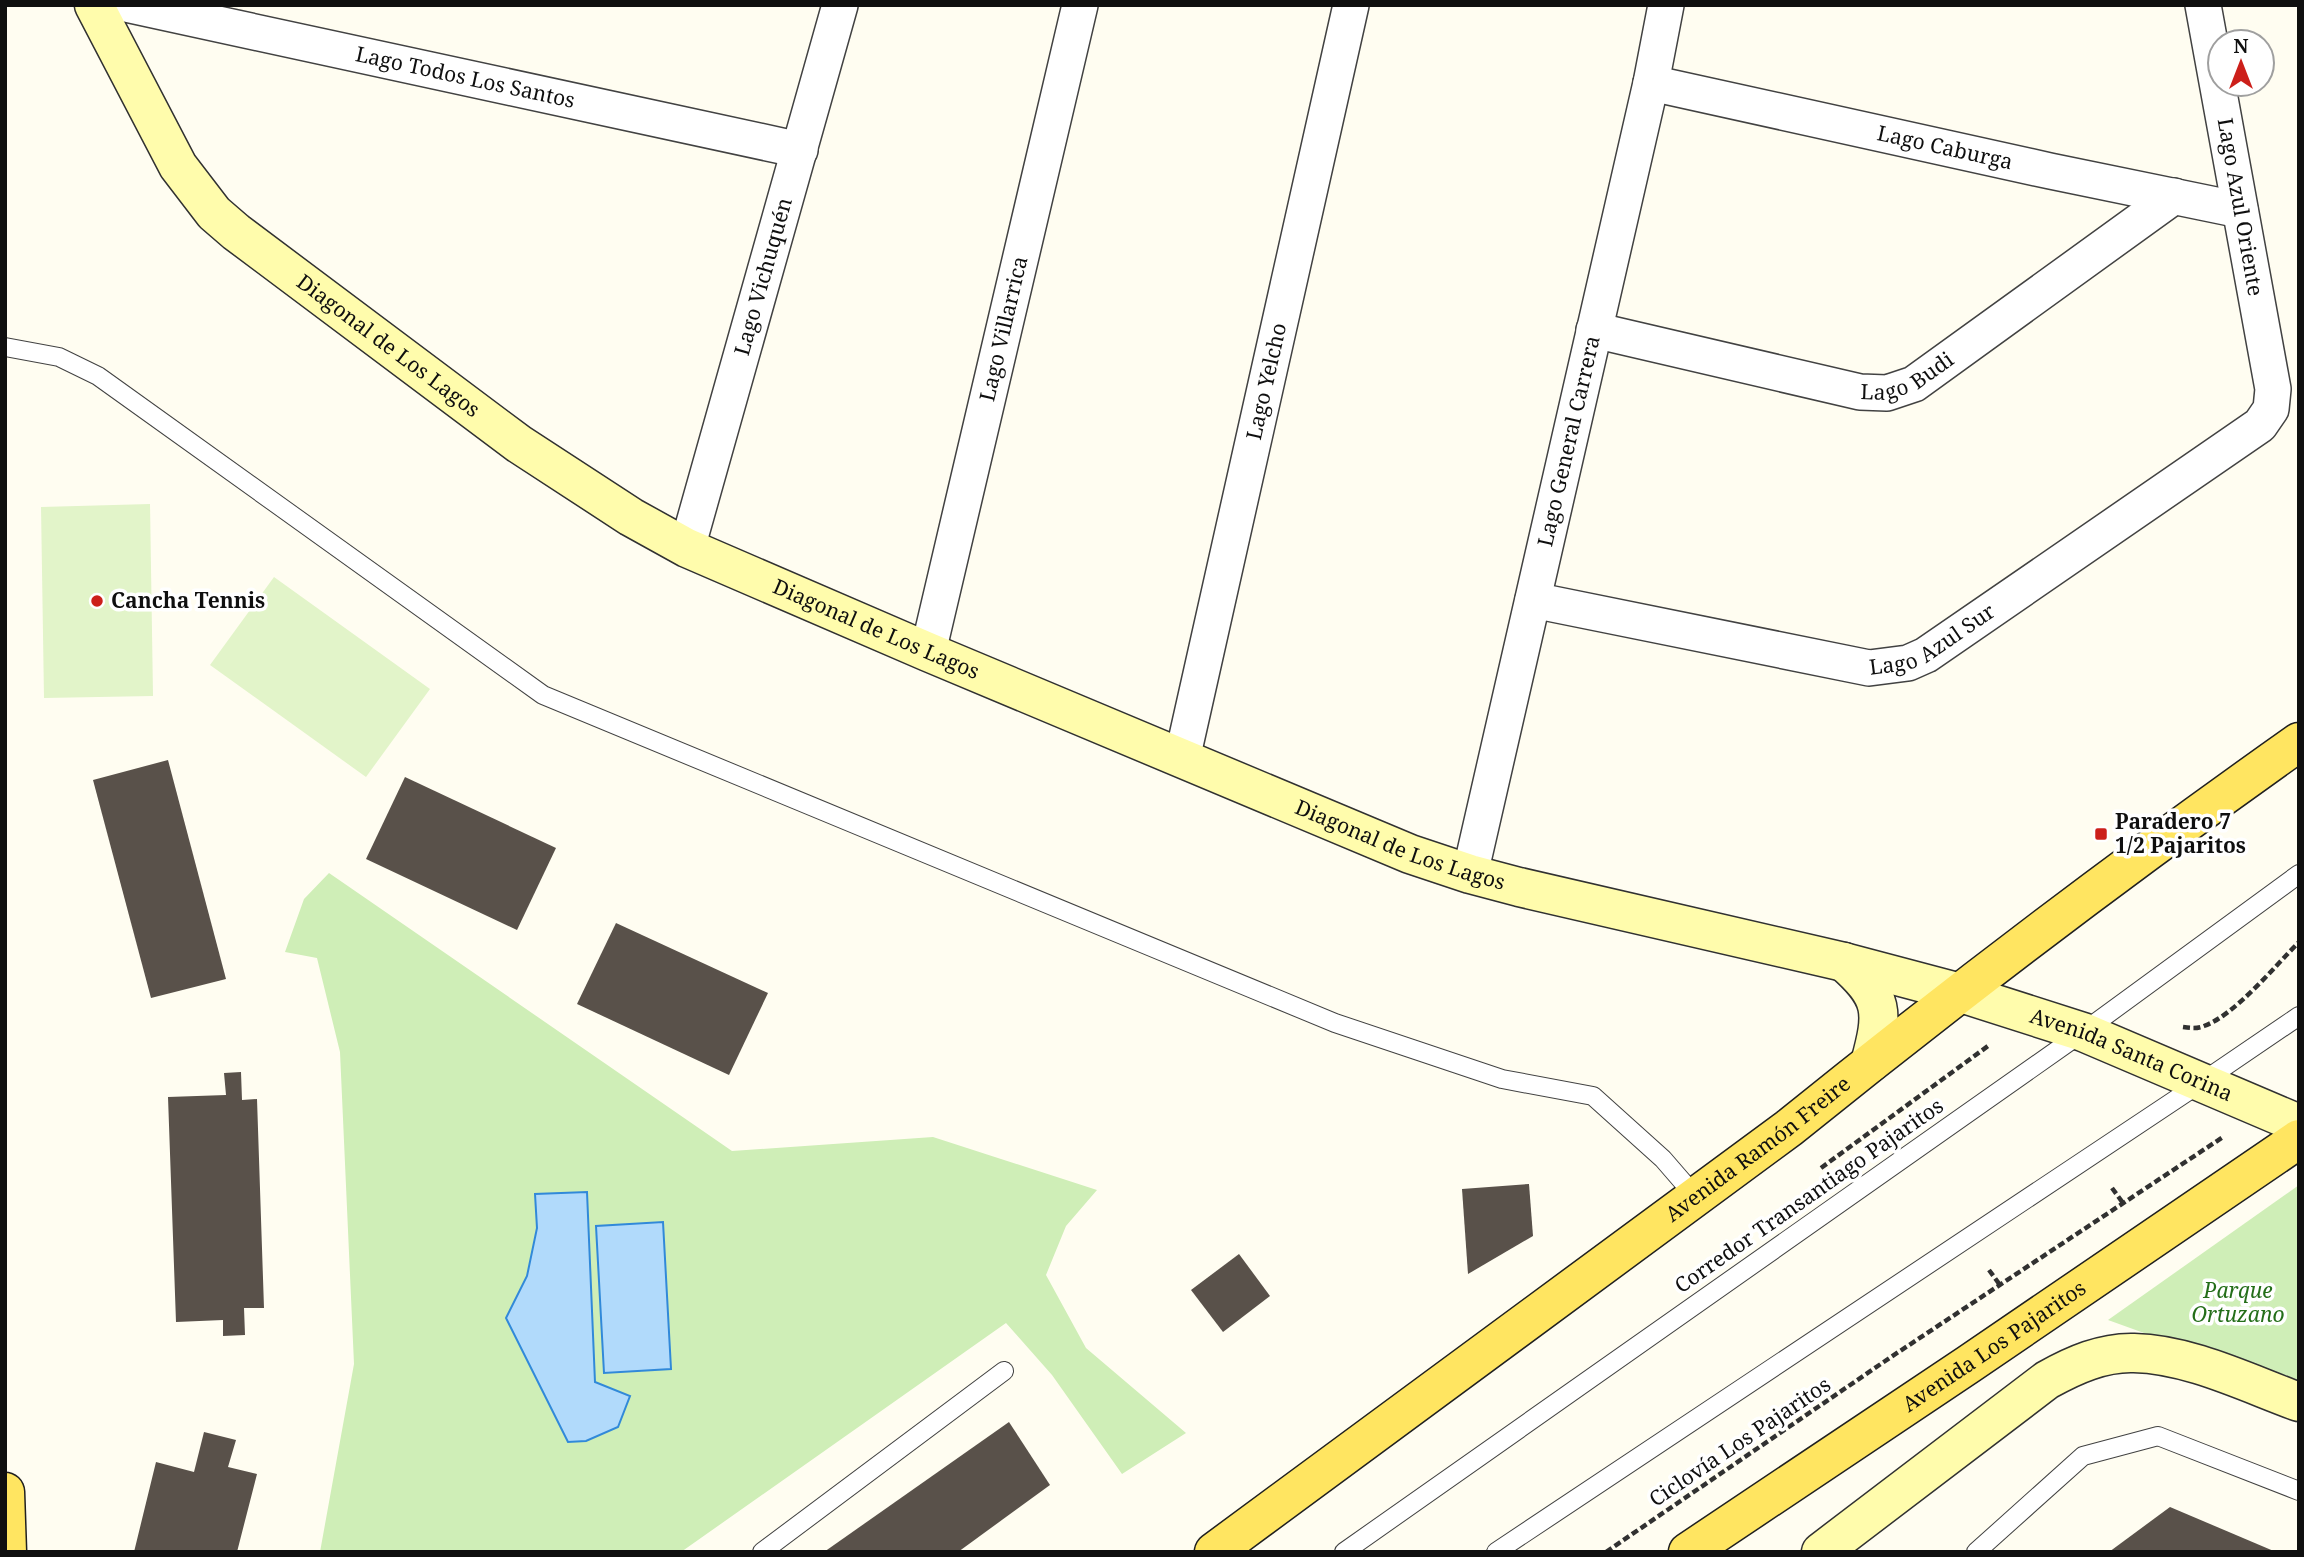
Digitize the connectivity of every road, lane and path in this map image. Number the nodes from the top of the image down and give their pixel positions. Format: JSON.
{"nodes":[{"id":1,"x":94,"y":5,"type":"edge"},
{"id":2,"x":130,"y":5,"type":"edge"},
{"id":3,"x":840,"y":5,"type":"edge"},
{"id":4,"x":1080,"y":5,"type":"edge"},
{"id":5,"x":1350,"y":5,"type":"edge"},
{"id":6,"x":1666,"y":5,"type":"edge"},
{"id":7,"x":2203,"y":5,"type":"edge"},
{"id":8,"x":1651,"y":83,"type":"junction"},
{"id":9,"x":800,"y":150,"type":"junction"},
{"id":10,"x":2174,"y":196,"type":"junction"},
{"id":11,"x":2240,"y":210,"type":"junction"},
{"id":12,"x":1594,"y":330,"type":"junction"},
{"id":13,"x":5,"y":347,"type":"edge"},
{"id":14,"x":2271,"y":409,"type":"joint"},
{"id":15,"x":687,"y":548,"type":"junction"},
{"id":16,"x":1533,"y":600,"type":"junction"},
{"id":17,"x":928,"y":652,"type":"junction"},
{"id":18,"x":2299,"y":742,"type":"edge"},
{"id":19,"x":1182,"y":759,"type":"junction"},
{"id":20,"x":1471,"y":874,"type":"junction"},
{"id":21,"x":2299,"y":874,"type":"edge"},
{"id":22,"x":2299,"y":942,"type":"edge"},
{"id":23,"x":1844,"y":962,"type":"junction"},
{"id":24,"x":1961,"y":993,"type":"junction"},
{"id":25,"x":2299,"y":1016,"type":"edge"},
{"id":26,"x":2181,"y":1027,"type":"dead end"},
{"id":27,"x":2083,"y":1032,"type":"junction"},
{"id":28,"x":1995,"y":1041,"type":"dead end"},
{"id":29,"x":1870,"y":1063,"type":"junction"},
{"id":30,"x":2202,"y":1082,"type":"junction"},
{"id":31,"x":2299,"y":1124,"type":"edge"},
{"id":32,"x":2223,"y":1137,"type":"dead end"},
{"id":33,"x":2299,"y":1139,"type":"edge"},
{"id":34,"x":1821,"y":1168,"type":"dead end"},
{"id":35,"x":2112,"y":1188,"type":"dead end"},
{"id":36,"x":1695,"y":1196,"type":"junction"},
{"id":37,"x":2123,"y":1203,"type":"junction"},
{"id":38,"x":1989,"y":1270,"type":"dead end"},
{"id":39,"x":2000,"y":1285,"type":"junction"},
{"id":40,"x":1004,"y":1371,"type":"dead end"},
{"id":41,"x":2299,"y":1402,"type":"edge"},
{"id":42,"x":2299,"y":1491,"type":"edge"},
{"id":43,"x":5,"y":1492,"type":"edge"},
{"id":44,"x":7,"y":1552,"type":"edge"},
{"id":45,"x":762,"y":1552,"type":"edge"},
{"id":46,"x":1214,"y":1552,"type":"edge"},
{"id":47,"x":1344,"y":1552,"type":"edge"},
{"id":48,"x":1496,"y":1552,"type":"edge"},
{"id":49,"x":1606,"y":1552,"type":"edge"},
{"id":50,"x":1688,"y":1552,"type":"edge"},
{"id":51,"x":1821,"y":1552,"type":"edge"},
{"id":52,"x":1976,"y":1552,"type":"edge"}],
"edges":[{"from":1,"to":15,"type":"main road","name":"Diagonal de Los Lagos"},
{"from":2,"to":9,"type":"street","name":"Lago Todos Los Santos"},
{"from":3,"to":9,"type":"street","name":"Lago Vichuquén"},
{"from":4,"to":17,"type":"street","name":"Lago Villarrica"},
{"from":5,"to":19,"type":"street","name":"Lago Yelcho"},
{"from":6,"to":8,"type":"street","name":"Lago General Carrera"},
{"from":7,"to":11,"type":"street","name":"Lago Azul Oriente"},
{"from":8,"to":10,"type":"street","name":"Lago Caburga"},
{"from":8,"to":12,"type":"street","name":"Lago General Carrera"},
{"from":9,"to":15,"type":"street","name":"Lago Vichuquén"},
{"from":10,"to":11,"type":"street","name":"Lago Caburga"},
{"from":10,"to":12,"type":"street","name":"Lago Budi"},
{"from":11,"to":14,"type":"street","name":"Lago Azul Oriente"},
{"from":12,"to":16,"type":"street","name":"Lago General Carrera"},
{"from":13,"to":36,"type":"lane"},
{"from":14,"to":16,"type":"street","name":"Lago Azul Sur"},
{"from":15,"to":17,"type":"main road","name":"Diagonal de Los Lagos"},
{"from":16,"to":20,"type":"street","name":"Lago General Carrera"},
{"from":17,"to":19,"type":"main road","name":"Diagonal de Los Lagos"},
{"from":18,"to":24,"type":"main road","name":"Avenida Ramón Freire"},
{"from":19,"to":20,"type":"main road","name":"Diagonal de Los Lagos"},
{"from":20,"to":23,"type":"main road","name":"Diagonal de Los Lagos"},
{"from":21,"to":27,"type":"lane","name":"Corredor Transantiago Pajaritos"},
{"from":22,"to":26,"type":"path"},
{"from":23,"to":24,"type":"main road","name":"Diagonal de Los Lagos"},
{"from":23,"to":29,"type":"main road"},
{"from":24,"to":27,"type":"main road","name":"Avenida Santa Corina"},
{"from":24,"to":29,"type":"main road","name":"Avenida Ramón Freire"},
{"from":25,"to":30,"type":"lane"},
{"from":27,"to":30,"type":"main road","name":"Avenida Santa Corina"},
{"from":27,"to":47,"type":"lane","name":"Corredor Transantiago Pajaritos"},
{"from":28,"to":34,"type":"path"},
{"from":29,"to":36,"type":"main road","name":"Avenida Ramón Freire"},
{"from":30,"to":31,"type":"main road","name":"Avenida Santa Corina"},
{"from":30,"to":48,"type":"lane"},
{"from":32,"to":37,"type":"path","name":"Ciclovía Los Pajaritos"},
{"from":33,"to":50,"type":"main road","name":"Avenida Los Pajaritos"},
{"from":35,"to":37,"type":"path"},
{"from":36,"to":46,"type":"main road","name":"Avenida Ramón Freire"},
{"from":37,"to":39,"type":"path","name":"Ciclovía Los Pajaritos"},
{"from":38,"to":39,"type":"path"},
{"from":39,"to":49,"type":"path","name":"Ciclovía Los Pajaritos"},
{"from":40,"to":45,"type":"lane"},
{"from":41,"to":51,"type":"main road"},
{"from":42,"to":52,"type":"lane"},
{"from":43,"to":44,"type":"main road"}]}
